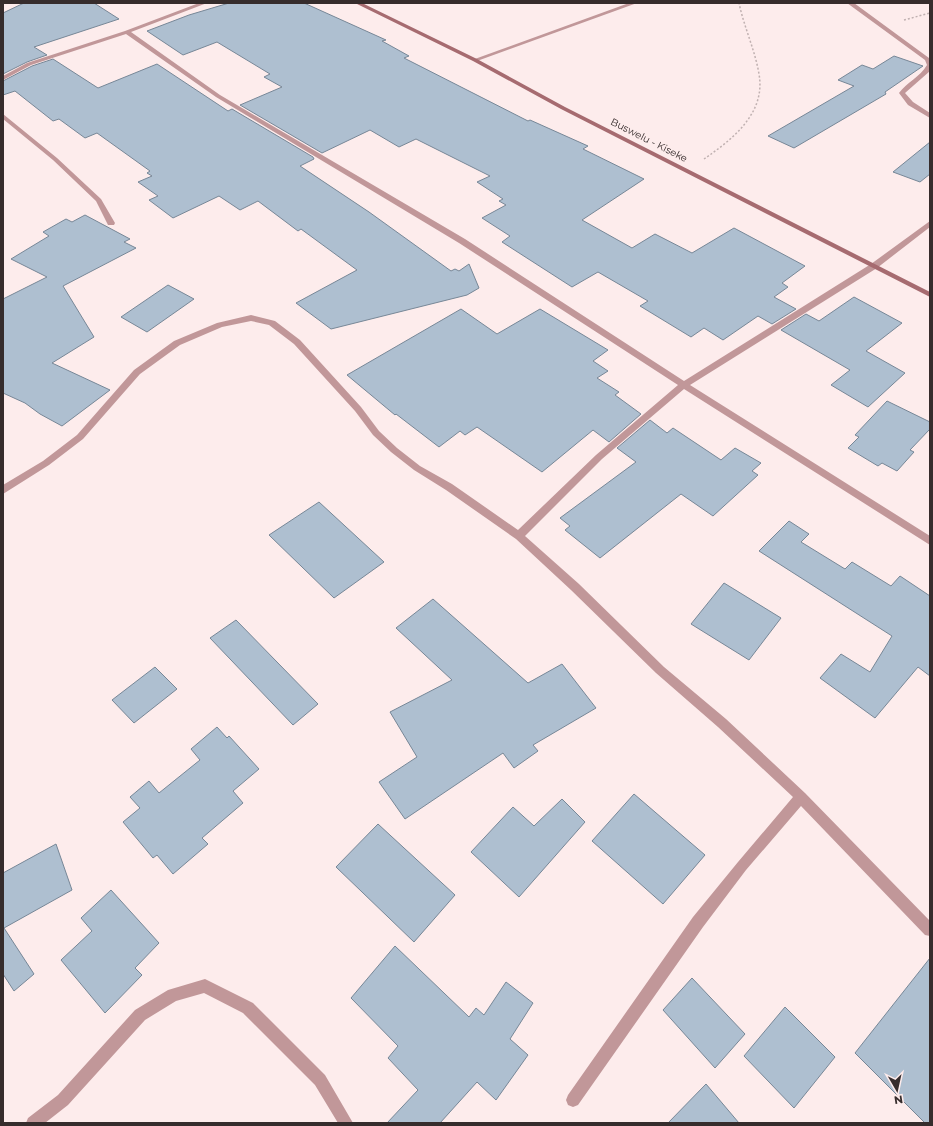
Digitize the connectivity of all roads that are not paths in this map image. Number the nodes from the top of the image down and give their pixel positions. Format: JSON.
{"nodes":[{"id":1,"x":204,"y":3,"type":"edge"},
{"id":2,"x":358,"y":3,"type":"edge"},
{"id":3,"x":634,"y":3,"type":"edge"},
{"id":4,"x":850,"y":3,"type":"edge"},
{"id":5,"x":127,"y":32,"type":"junction"},
{"id":6,"x":474,"y":60,"type":"junction"},
{"id":7,"x":930,"y":66,"type":"edge"},
{"id":8,"x":3,"y":78,"type":"edge"},
{"id":9,"x":3,"y":116,"type":"edge"},
{"id":10,"x":930,"y":116,"type":"edge"},
{"id":11,"x":111,"y":223,"type":"dead end"},
{"id":12,"x":930,"y":223,"type":"edge"},
{"id":13,"x":874,"y":266,"type":"junction"},
{"id":14,"x":930,"y":295,"type":"edge"},
{"id":15,"x":684,"y":385,"type":"junction"},
{"id":16,"x":3,"y":490,"type":"edge"},
{"id":17,"x":519,"y":536,"type":"junction"},
{"id":18,"x":930,"y":540,"type":"edge"},
{"id":19,"x":801,"y":796,"type":"junction"},
{"id":20,"x":930,"y":930,"type":"edge"},
{"id":21,"x":573,"y":1100,"type":"dead end"},
{"id":22,"x":33,"y":1123,"type":"edge"},
{"id":23,"x":346,"y":1123,"type":"edge"}],
"edges":[{"from":1,"to":5,"type":"street"},
{"from":2,"to":6,"type":"main road","name":"Buswelu - Kiseke"},
{"from":3,"to":6,"type":"street"},
{"from":4,"to":7,"type":"street"},
{"from":5,"to":8,"type":"street"},
{"from":5,"to":15,"type":"street"},
{"from":6,"to":13,"type":"main road","name":"Buswelu - Kiseke"},
{"from":7,"to":10,"type":"street"},
{"from":9,"to":11,"type":"street"},
{"from":12,"to":13,"type":"street"},
{"from":13,"to":14,"type":"main road","name":"Buswelu - Kiseke"},
{"from":13,"to":15,"type":"street"},
{"from":15,"to":17,"type":"street"},
{"from":15,"to":18,"type":"street"},
{"from":16,"to":17,"type":"street"},
{"from":17,"to":19,"type":"street"},
{"from":19,"to":20,"type":"street"},
{"from":19,"to":21,"type":"street"},
{"from":22,"to":23,"type":"street"}]}
